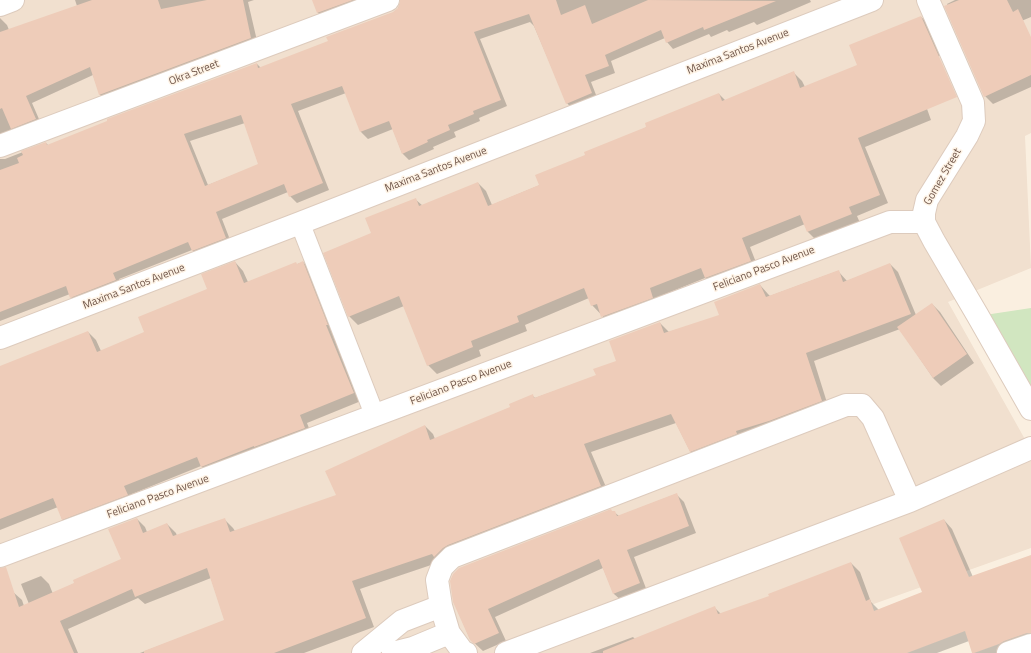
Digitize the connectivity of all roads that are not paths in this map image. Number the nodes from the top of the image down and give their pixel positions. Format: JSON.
{"nodes":[{"id":1,"x":14,"y":0,"type":"edge"},
{"id":2,"x":388,"y":0,"type":"edge"},
{"id":3,"x":872,"y":0,"type":"edge"},
{"id":4,"x":928,"y":0,"type":"edge"},
{"id":5,"x":0,"y":5,"type":"edge"},
{"id":6,"x":0,"y":146,"type":"edge"},
{"id":7,"x":924,"y":222,"type":"junction"},
{"id":8,"x":300,"y":224,"type":"junction"},
{"id":9,"x":0,"y":338,"type":"edge"},
{"id":10,"x":1031,"y":409,"type":"edge"},
{"id":11,"x":375,"y":416,"type":"junction"},
{"id":12,"x":1031,"y":448,"type":"edge"},
{"id":13,"x":910,"y":501,"type":"junction"},
{"id":14,"x":0,"y":556,"type":"edge"},
{"id":15,"x":441,"y":606,"type":"junction"},
{"id":16,"x":449,"y":633,"type":"junction"},
{"id":17,"x":1031,"y":645,"type":"edge"},
{"id":18,"x":363,"y":653,"type":"edge"},
{"id":19,"x":393,"y":653,"type":"edge"},
{"id":20,"x":466,"y":653,"type":"edge"},
{"id":21,"x":506,"y":653,"type":"edge"},
{"id":22,"x":1008,"y":653,"type":"edge"}],
"edges":[{"from":1,"to":5,"type":"street"},
{"from":2,"to":6,"type":"street","name":"Okra Street"},
{"from":3,"to":8,"type":"street","name":"Maxima Santos Avenue"},
{"from":4,"to":7,"type":"street","name":"Gomez Street"},
{"from":7,"to":10,"type":"street"},
{"from":7,"to":11,"type":"street","name":"Feliciano Pasco Avenue"},
{"from":8,"to":9,"type":"street","name":"Maxima Santos Avenue"},
{"from":8,"to":11,"type":"lane"},
{"from":11,"to":14,"type":"street","name":"Feliciano Pasco Avenue"},
{"from":12,"to":13,"type":"street"},
{"from":13,"to":15,"type":"street"},
{"from":13,"to":21,"type":"street"},
{"from":15,"to":16,"type":"street"},
{"from":15,"to":18,"type":"street"},
{"from":16,"to":19,"type":"street"},
{"from":16,"to":20,"type":"street"},
{"from":17,"to":22,"type":"street"}]}
